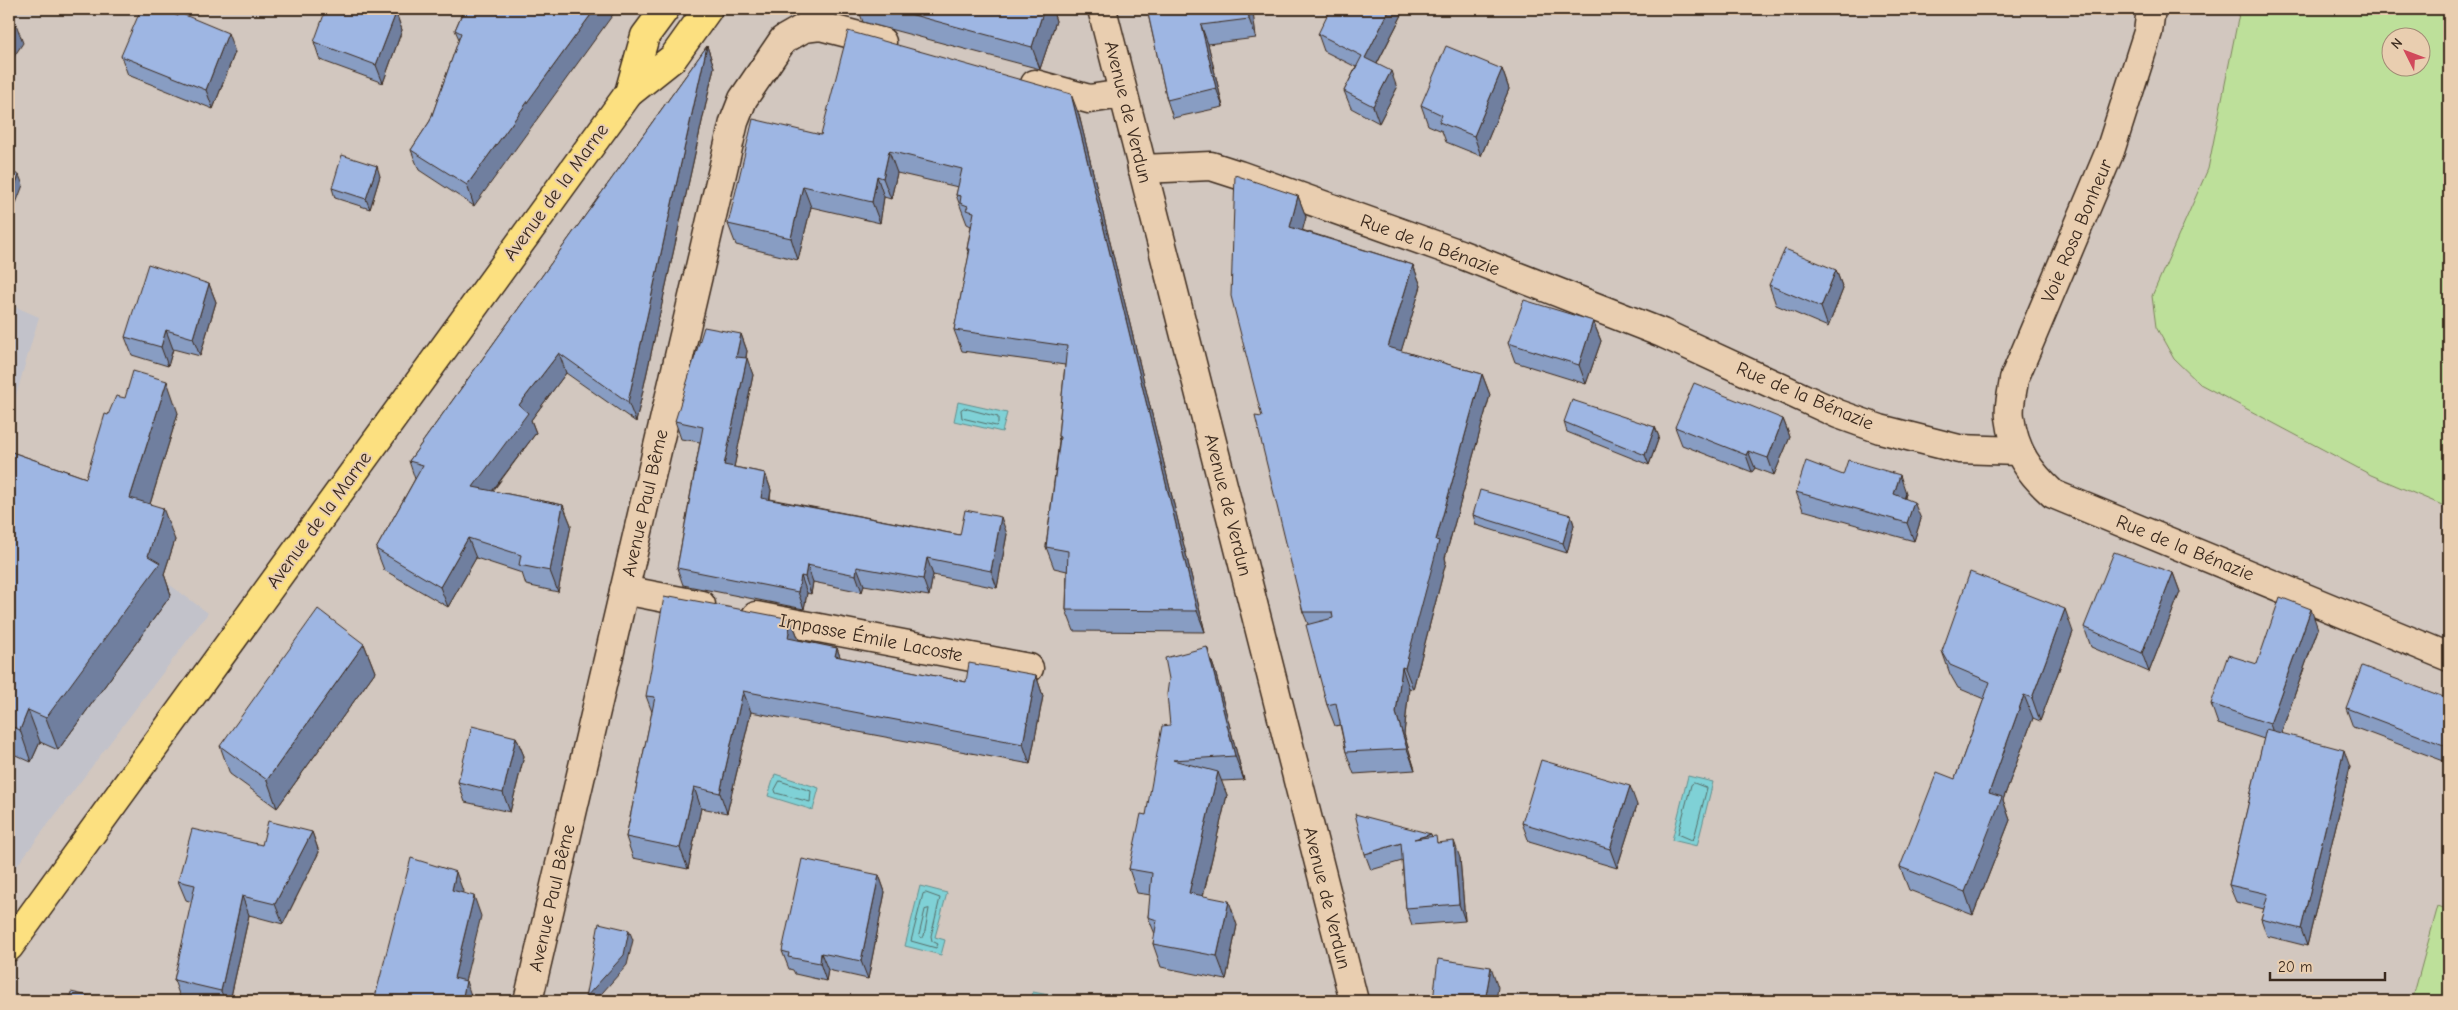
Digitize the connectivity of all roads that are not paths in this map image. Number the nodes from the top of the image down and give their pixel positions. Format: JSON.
{"nodes":[{"id":1,"x":665,"y":9,"type":"edge"},
{"id":2,"x":708,"y":9,"type":"edge"},
{"id":3,"x":1102,"y":9,"type":"edge"},
{"id":4,"x":2152,"y":9,"type":"edge"},
{"id":5,"x":909,"y":50,"type":"edge"},
{"id":6,"x":1013,"y":78,"type":"edge"},
{"id":7,"x":629,"y":93,"type":"junction"},
{"id":8,"x":1123,"y":94,"type":"junction"},
{"id":9,"x":1142,"y":169,"type":"junction"},
{"id":10,"x":2018,"y":451,"type":"junction"},
{"id":11,"x":624,"y":590,"type":"junction"},
{"id":12,"x":2449,"y":657,"type":"edge"},
{"id":13,"x":1029,"y":668,"type":"dead end"},
{"id":14,"x":9,"y":947,"type":"edge"},
{"id":15,"x":528,"y":1001,"type":"edge"},
{"id":16,"x":1354,"y":1001,"type":"edge"}],
"edges":[{"from":1,"to":7,"type":"main road","name":"Avenue de la Marne"},
{"from":2,"to":7,"type":"main road","name":"Avenue de la Marne"},
{"from":3,"to":8,"type":"street","name":"Avenue de Verdun"},
{"from":4,"to":10,"type":"street","name":"Voie Rosa Bonheur"},
{"from":5,"to":11,"type":"street","name":"Avenue Paul Bême"},
{"from":6,"to":8,"type":"street"},
{"from":7,"to":14,"type":"main road","name":"Avenue de la Marne"},
{"from":8,"to":9,"type":"street","name":"Avenue de Verdun"},
{"from":9,"to":10,"type":"street","name":"Rue de la Bénazie"},
{"from":9,"to":16,"type":"street","name":"Avenue de Verdun"},
{"from":10,"to":12,"type":"street","name":"Rue de la Bénazie"},
{"from":11,"to":13,"type":"street","name":"Impasse Émile Lacoste"},
{"from":11,"to":15,"type":"street","name":"Avenue Paul Bême"}]}
